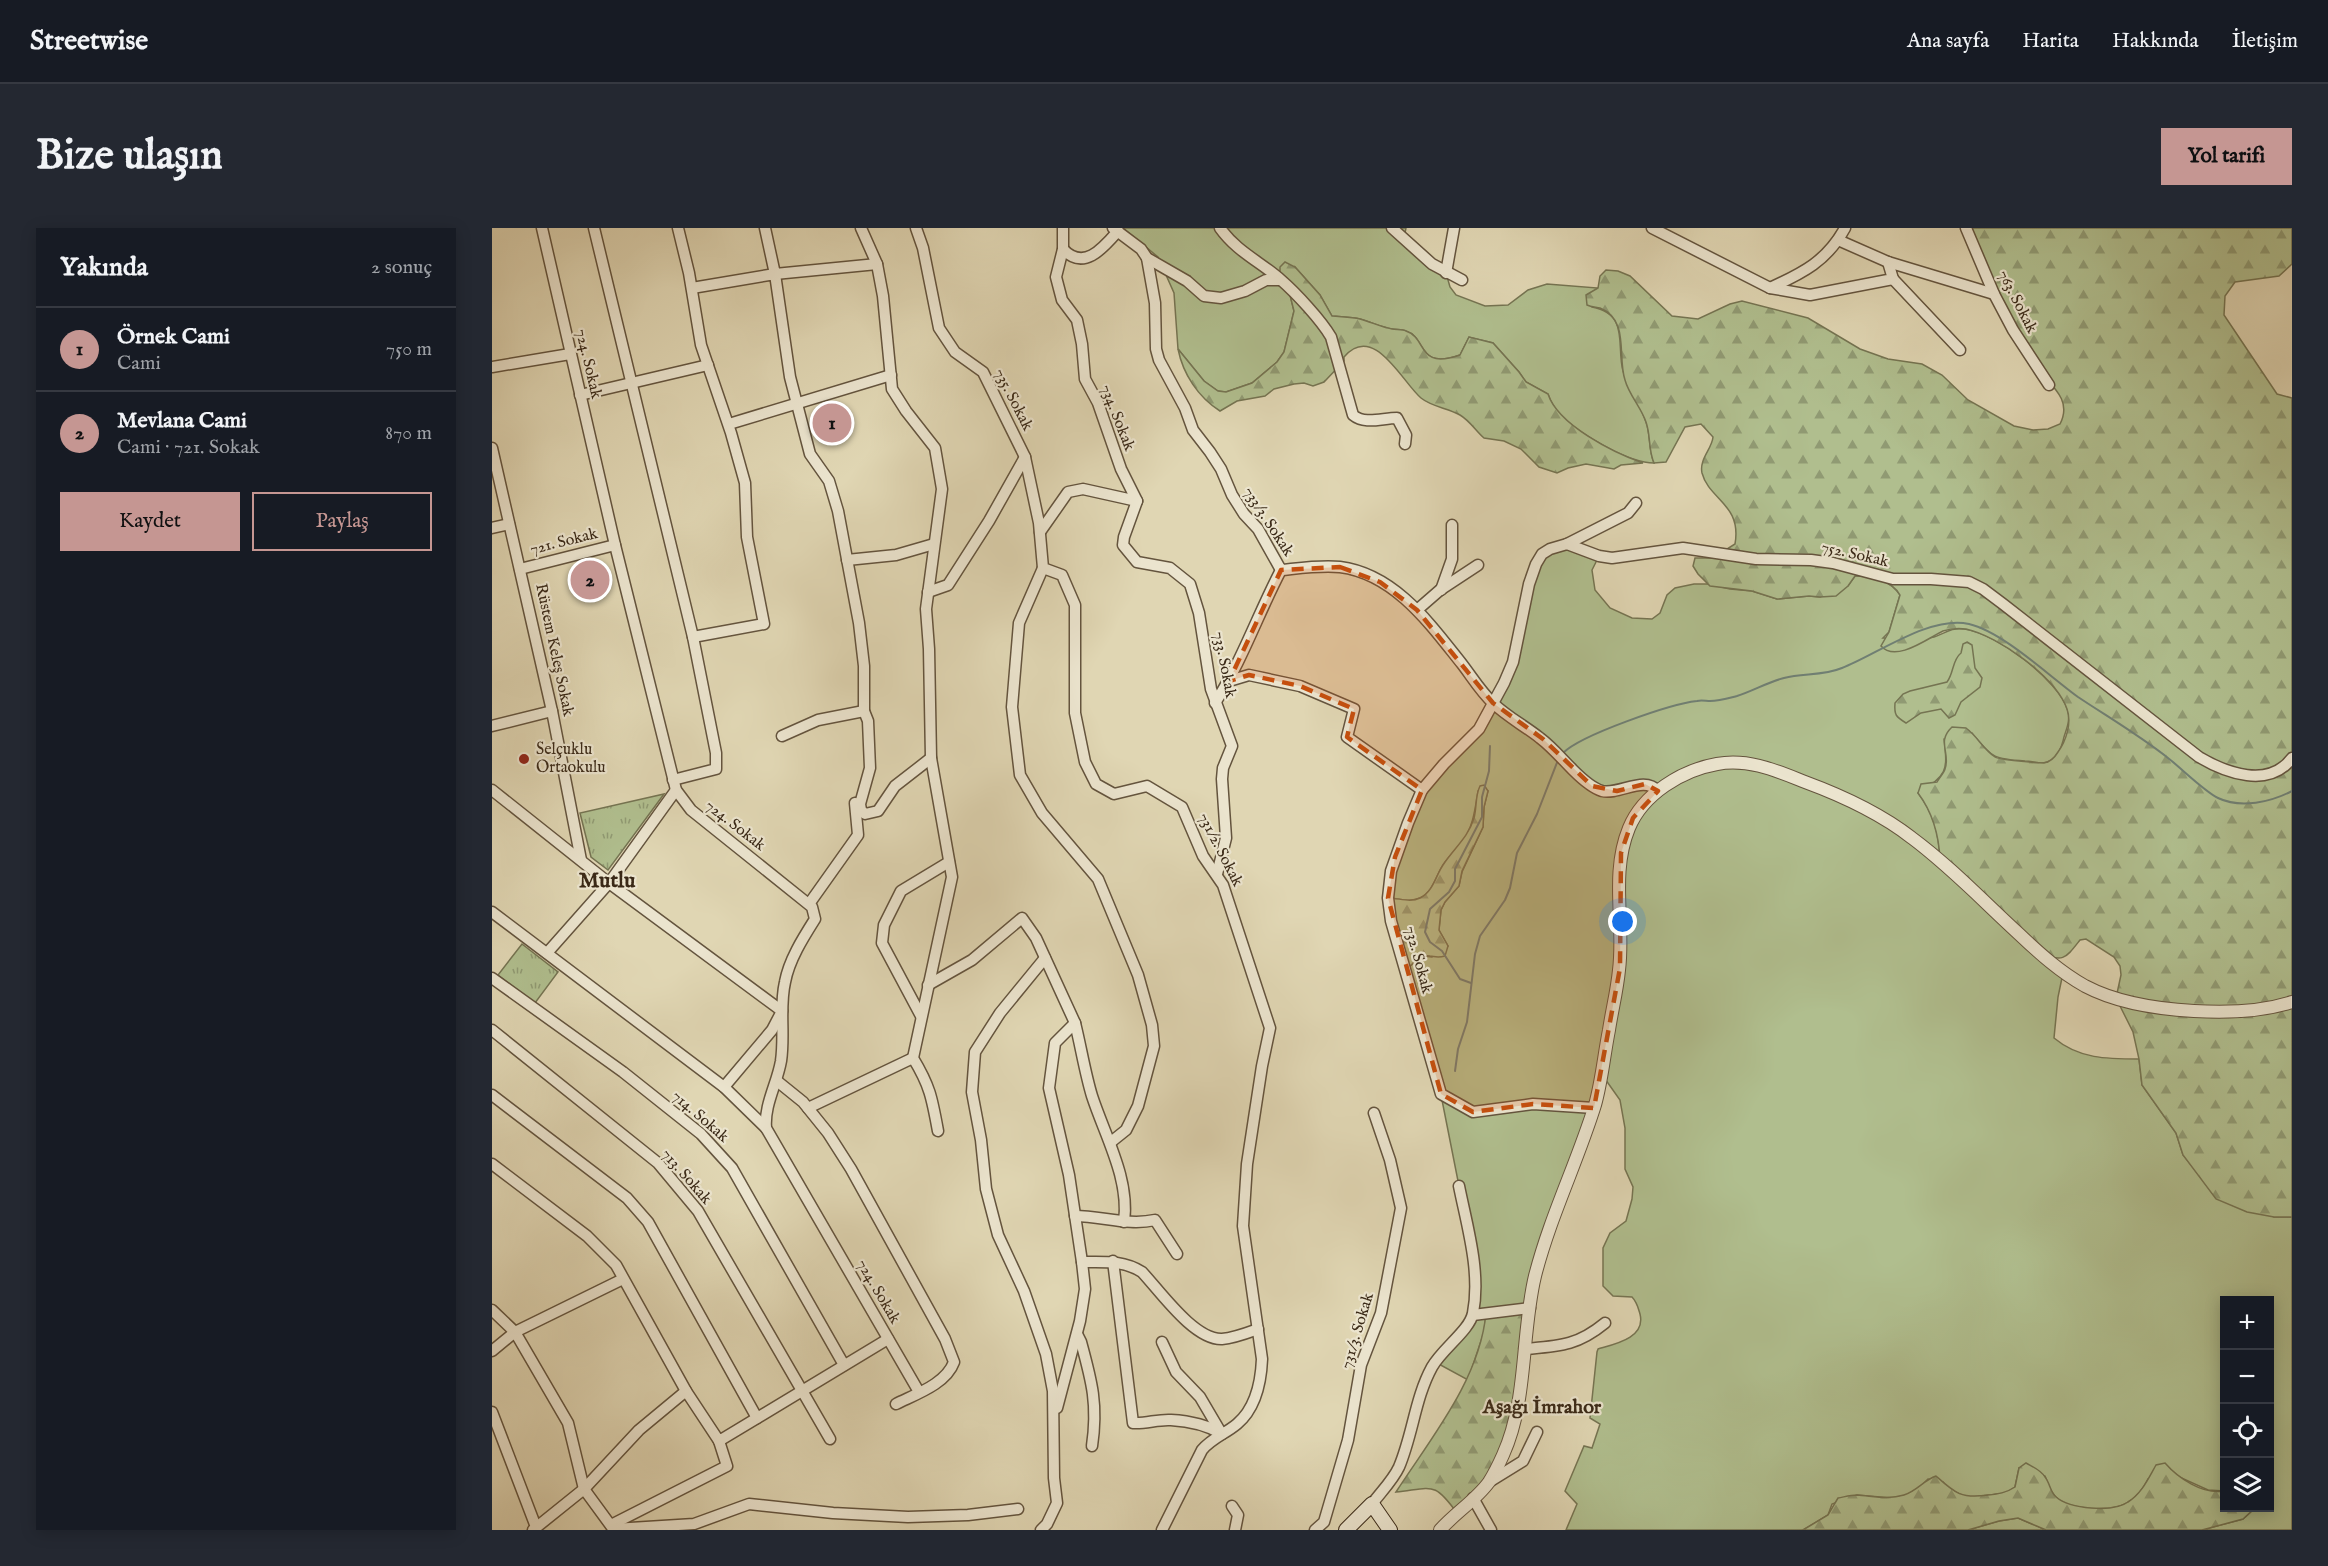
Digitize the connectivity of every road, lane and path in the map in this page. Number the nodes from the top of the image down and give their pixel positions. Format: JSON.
{"nodes":[{"id":1,"x":542,"y":228,"type":"edge"},
{"id":2,"x":594,"y":228,"type":"edge"},
{"id":3,"x":678,"y":228,"type":"edge"},
{"id":4,"x":765,"y":228,"type":"edge"},
{"id":5,"x":861,"y":228,"type":"edge"},
{"id":6,"x":916,"y":228,"type":"edge"},
{"id":7,"x":1063,"y":228,"type":"edge"},
{"id":8,"x":1220,"y":228,"type":"edge"},
{"id":9,"x":1392,"y":228,"type":"edge"},
{"id":10,"x":1454,"y":228,"type":"edge"},
{"id":11,"x":1652,"y":228,"type":"edge"},
{"id":12,"x":1845,"y":228,"type":"edge"},
{"id":13,"x":1966,"y":228,"type":"edge"},
{"id":14,"x":1116,"y":229,"type":"edge"},
{"id":15,"x":1838,"y":240,"type":"junction"},
{"id":16,"x":1063,"y":249,"type":"junction"},
{"id":17,"x":1147,"y":258,"type":"junction"},
{"id":18,"x":1888,"y":262,"type":"junction"},
{"id":19,"x":877,"y":264,"type":"junction"},
{"id":20,"x":1446,"y":273,"type":"junction"},
{"id":21,"x":775,"y":274,"type":"junction"},
{"id":22,"x":1893,"y":279,"type":"junction"},
{"id":23,"x":1281,"y":280,"type":"junction"},
{"id":24,"x":1462,"y":280,"type":"dead end"},
{"id":25,"x":692,"y":288,"type":"junction"},
{"id":26,"x":1770,"y":288,"type":"junction"},
{"id":27,"x":1994,"y":294,"type":"junction"},
{"id":28,"x":1960,"y":350,"type":"dead end"},
{"id":29,"x":570,"y":354,"type":"junction"},
{"id":30,"x":708,"y":365,"type":"junction"},
{"id":31,"x":492,"y":367,"type":"edge"},
{"id":32,"x":891,"y":375,"type":"junction"},
{"id":33,"x":632,"y":384,"type":"junction"},
{"id":34,"x":2049,"y":385,"type":"dead end"},
{"id":35,"x":580,"y":395,"type":"junction"},
{"id":36,"x":797,"y":405,"type":"junction"},
{"id":37,"x":729,"y":424,"type":"junction"},
{"id":38,"x":1405,"y":444,"type":"dead end"},
{"id":39,"x":492,"y":448,"type":"edge"},
{"id":40,"x":1024,"y":457,"type":"junction"},
{"id":41,"x":1137,"y":501,"type":"junction"},
{"id":42,"x":1636,"y":503,"type":"dead end"},
{"id":43,"x":509,"y":524,"type":"junction"},
{"id":44,"x":1452,"y":525,"type":"dead end"},
{"id":45,"x":492,"y":528,"type":"edge"},
{"id":46,"x":1040,"y":532,"type":"junction"},
{"id":47,"x":934,"y":544,"type":"junction"},
{"id":48,"x":1567,"y":544,"type":"junction"},
{"id":49,"x":615,"y":545,"type":"junction"},
{"id":50,"x":847,"y":560,"type":"junction"},
{"id":51,"x":1478,"y":565,"type":"dead end"},
{"id":52,"x":1043,"y":568,"type":"junction"},
{"id":53,"x":520,"y":569,"type":"junction"},
{"id":54,"x":1281,"y":570,"type":"junction"},
{"id":55,"x":1440,"y":590,"type":"junction"},
{"id":56,"x":928,"y":592,"type":"junction"},
{"id":57,"x":1417,"y":610,"type":"junction"},
{"id":58,"x":693,"y":637,"type":"junction"},
{"id":59,"x":1229,"y":681,"type":"junction"},
{"id":60,"x":1215,"y":703,"type":"junction"},
{"id":61,"x":1493,"y":703,"type":"junction"},
{"id":62,"x":552,"y":711,"type":"junction"},
{"id":63,"x":864,"y":711,"type":"junction"},
{"id":64,"x":492,"y":726,"type":"edge"},
{"id":65,"x":782,"y":736,"type":"dead end"},
{"id":66,"x":931,"y":758,"type":"junction"},
{"id":67,"x":2292,"y":758,"type":"edge"},
{"id":68,"x":675,"y":785,"type":"junction"},
{"id":69,"x":492,"y":790,"type":"edge"},
{"id":70,"x":865,"y":790,"type":"junction"},
{"id":71,"x":1422,"y":790,"type":"junction"},
{"id":72,"x":1658,"y":791,"type":"junction"},
{"id":73,"x":581,"y":860,"type":"junction"},
{"id":74,"x":949,"y":862,"type":"junction"},
{"id":75,"x":1217,"y":874,"type":"junction"},
{"id":76,"x":609,"y":883,"type":"junction"},
{"id":77,"x":809,"y":904,"type":"junction"},
{"id":78,"x":492,"y":912,"type":"edge"},
{"id":79,"x":548,"y":953,"type":"junction"},
{"id":80,"x":1045,"y":958,"type":"junction"},
{"id":81,"x":492,"y":978,"type":"edge"},
{"id":82,"x":928,"y":986,"type":"junction"},
{"id":83,"x":2292,"y":1002,"type":"edge"},
{"id":84,"x":782,"y":1011,"type":"junction"},
{"id":85,"x":921,"y":1016,"type":"junction"},
{"id":86,"x":1075,"y":1023,"type":"junction"},
{"id":87,"x":492,"y":1030,"type":"edge"},
{"id":88,"x":913,"y":1058,"type":"junction"},
{"id":89,"x":777,"y":1081,"type":"junction"},
{"id":90,"x":724,"y":1087,"type":"junction"},
{"id":91,"x":492,"y":1095,"type":"edge"},
{"id":92,"x":808,"y":1108,"type":"junction"},
{"id":93,"x":1594,"y":1108,"type":"junction"},
{"id":94,"x":1374,"y":1113,"type":"dead end"},
{"id":95,"x":766,"y":1128,"type":"junction"},
{"id":96,"x":938,"y":1131,"type":"dead end"},
{"id":97,"x":1111,"y":1142,"type":"junction"},
{"id":98,"x":492,"y":1164,"type":"edge"},
{"id":99,"x":1459,"y":1186,"type":"dead end"},
{"id":100,"x":1075,"y":1216,"type":"junction"},
{"id":101,"x":1124,"y":1222,"type":"junction"},
{"id":102,"x":1177,"y":1254,"type":"dead end"},
{"id":103,"x":1113,"y":1261,"type":"junction"},
{"id":104,"x":1082,"y":1262,"type":"junction"},
{"id":105,"x":623,"y":1279,"type":"junction"},
{"id":106,"x":1530,"y":1308,"type":"junction"},
{"id":107,"x":492,"y":1310,"type":"edge"},
{"id":108,"x":1473,"y":1315,"type":"junction"},
{"id":109,"x":1605,"y":1323,"type":"dead end"},
{"id":110,"x":1258,"y":1329,"type":"junction"},
{"id":111,"x":515,"y":1332,"type":"junction"},
{"id":112,"x":1077,"y":1334,"type":"junction"},
{"id":113,"x":888,"y":1339,"type":"junction"},
{"id":114,"x":1162,"y":1342,"type":"dead end"},
{"id":115,"x":1525,"y":1350,"type":"junction"},
{"id":116,"x":492,"y":1351,"type":"edge"},
{"id":117,"x":844,"y":1365,"type":"junction"},
{"id":118,"x":803,"y":1390,"type":"junction"},
{"id":119,"x":686,"y":1391,"type":"junction"},
{"id":120,"x":920,"y":1392,"type":"junction"},
{"id":121,"x":896,"y":1404,"type":"dead end"},
{"id":122,"x":492,"y":1412,"type":"edge"},
{"id":123,"x":757,"y":1418,"type":"junction"},
{"id":124,"x":1054,"y":1418,"type":"junction"},
{"id":125,"x":1537,"y":1432,"type":"dead end"},
{"id":126,"x":1222,"y":1434,"type":"junction"},
{"id":127,"x":830,"y":1439,"type":"dead end"},
{"id":128,"x":719,"y":1441,"type":"junction"},
{"id":129,"x":1092,"y":1446,"type":"dead end"},
{"id":130,"x":1488,"y":1482,"type":"junction"},
{"id":131,"x":584,"y":1489,"type":"junction"},
{"id":132,"x":1473,"y":1498,"type":"junction"},
{"id":133,"x":1372,"y":1504,"type":"junction"},
{"id":134,"x":1232,"y":1506,"type":"dead end"},
{"id":135,"x":1018,"y":1509,"type":"dead end"},
{"id":136,"x":613,"y":1528,"type":"edge"},
{"id":137,"x":535,"y":1529,"type":"edge"},
{"id":138,"x":1041,"y":1530,"type":"edge"},
{"id":139,"x":1162,"y":1530,"type":"edge"},
{"id":140,"x":1235,"y":1530,"type":"edge"},
{"id":141,"x":1315,"y":1530,"type":"edge"},
{"id":142,"x":1346,"y":1530,"type":"edge"},
{"id":143,"x":1390,"y":1530,"type":"edge"},
{"id":144,"x":1440,"y":1530,"type":"edge"},
{"id":145,"x":1491,"y":1530,"type":"edge"}],
"edges":[{"from":1,"to":29,"type":"street","name":"724. Sokak"},
{"from":2,"to":33,"type":"street"},
{"from":3,"to":25,"type":"street"},
{"from":4,"to":21,"type":"street"},
{"from":5,"to":19,"type":"street"},
{"from":6,"to":40,"type":"street","name":"735. Sokak"},
{"from":7,"to":16,"type":"street","name":"734. Sokak"},
{"from":8,"to":23,"type":"street"},
{"from":9,"to":20,"type":"street"},
{"from":10,"to":20,"type":"street"},
{"from":11,"to":26,"type":"street"},
{"from":12,"to":15,"type":"street"},
{"from":13,"to":27,"type":"street","name":"763. Sokak"},
{"from":14,"to":16,"type":"street"},
{"from":14,"to":17,"type":"street"},
{"from":15,"to":18,"type":"street"},
{"from":15,"to":26,"type":"street"},
{"from":16,"to":41,"type":"street","name":"734. Sokak"},
{"from":17,"to":23,"type":"street"},
{"from":17,"to":54,"type":"street","name":"733/3. Sokak"},
{"from":18,"to":22,"type":"street"},
{"from":18,"to":27,"type":"street"},
{"from":19,"to":21,"type":"street"},
{"from":19,"to":32,"type":"street"},
{"from":20,"to":24,"type":"street"},
{"from":21,"to":25,"type":"street"},
{"from":21,"to":36,"type":"street"},
{"from":22,"to":26,"type":"street"},
{"from":22,"to":28,"type":"street"},
{"from":23,"to":38,"type":"street"},
{"from":25,"to":30,"type":"street"},
{"from":27,"to":34,"type":"street","name":"763. Sokak"},
{"from":29,"to":31,"type":"street"},
{"from":29,"to":35,"type":"street","name":"724. Sokak"},
{"from":30,"to":33,"type":"street"},
{"from":30,"to":37,"type":"street"},
{"from":32,"to":36,"type":"street"},
{"from":32,"to":47,"type":"street"},
{"from":33,"to":35,"type":"street"},
{"from":33,"to":58,"type":"street"},
{"from":35,"to":49,"type":"street","name":"724. Sokak"},
{"from":36,"to":37,"type":"street"},
{"from":36,"to":50,"type":"street"},
{"from":37,"to":58,"type":"street"},
{"from":39,"to":43,"type":"street","name":"Rüstem Keleş Sokak"},
{"from":40,"to":46,"type":"street","name":"735. Sokak"},
{"from":40,"to":56,"type":"street"},
{"from":41,"to":46,"type":"street"},
{"from":41,"to":60,"type":"street","name":"733. Sokak"},
{"from":42,"to":48,"type":"street"},
{"from":43,"to":45,"type":"street"},
{"from":43,"to":53,"type":"street","name":"Rüstem Keleş Sokak"},
{"from":44,"to":55,"type":"street"},
{"from":46,"to":52,"type":"street"},
{"from":47,"to":50,"type":"street"},
{"from":47,"to":56,"type":"street"},
{"from":48,"to":61,"type":"street"},
{"from":48,"to":67,"type":"street","name":"752. Sokak"},
{"from":49,"to":53,"type":"street","name":"721. Sokak"},
{"from":49,"to":68,"type":"street","name":"724. Sokak"},
{"from":50,"to":63,"type":"street"},
{"from":51,"to":55,"type":"street"},
{"from":52,"to":75,"type":"street","name":"731/2. Sokak"},
{"from":52,"to":97,"type":"street"},
{"from":53,"to":62,"type":"street","name":"Rüstem Keleş Sokak"},
{"from":54,"to":57,"type":"street","name":"733/3. Sokak"},
{"from":54,"to":59,"type":"street"},
{"from":55,"to":57,"type":"street"},
{"from":56,"to":66,"type":"street"},
{"from":57,"to":61,"type":"street","name":"733/3. Sokak"},
{"from":58,"to":68,"type":"street"},
{"from":59,"to":60,"type":"street"},
{"from":59,"to":71,"type":"street"},
{"from":60,"to":75,"type":"street","name":"733. Sokak"},
{"from":61,"to":71,"type":"street","name":"732. Sokak"},
{"from":61,"to":72,"type":"street","name":"733/3. Sokak"},
{"from":62,"to":64,"type":"street"},
{"from":62,"to":73,"type":"street","name":"Rüstem Keleş Sokak"},
{"from":63,"to":65,"type":"street"},
{"from":63,"to":70,"type":"street"},
{"from":66,"to":70,"type":"street"},
{"from":66,"to":74,"type":"street"},
{"from":68,"to":76,"type":"street"},
{"from":68,"to":77,"type":"street","name":"724. Sokak"},
{"from":69,"to":73,"type":"street"},
{"from":70,"to":77,"type":"street"},
{"from":71,"to":93,"type":"street","name":"732. Sokak"},
{"from":72,"to":83,"type":"street"},
{"from":72,"to":93,"type":"street"},
{"from":73,"to":76,"type":"street"},
{"from":74,"to":82,"type":"street"},
{"from":74,"to":85,"type":"street"},
{"from":75,"to":110,"type":"street","name":"731/2. Sokak"},
{"from":76,"to":79,"type":"street"},
{"from":76,"to":84,"type":"street"},
{"from":77,"to":84,"type":"street"},
{"from":78,"to":79,"type":"street","name":"724. Sokak"},
{"from":79,"to":90,"type":"street","name":"724. Sokak"},
{"from":80,"to":82,"type":"street"},
{"from":80,"to":86,"type":"street"},
{"from":80,"to":124,"type":"street"},
{"from":81,"to":117,"type":"street","name":"714. Sokak"},
{"from":82,"to":85,"type":"street"},
{"from":84,"to":89,"type":"street"},
{"from":84,"to":90,"type":"street"},
{"from":85,"to":88,"type":"street"},
{"from":86,"to":97,"type":"street"},
{"from":86,"to":100,"type":"street"},
{"from":87,"to":118,"type":"street","name":"713. Sokak"},
{"from":88,"to":92,"type":"street"},
{"from":88,"to":96,"type":"street"},
{"from":89,"to":92,"type":"street"},
{"from":89,"to":95,"type":"street"},
{"from":90,"to":95,"type":"street","name":"724. Sokak"},
{"from":91,"to":123,"type":"street"},
{"from":92,"to":120,"type":"street"},
{"from":93,"to":106,"type":"street"},
{"from":94,"to":141,"type":"street","name":"731/3. Sokak"},
{"from":95,"to":113,"type":"street","name":"724. Sokak"},
{"from":97,"to":101,"type":"street"},
{"from":98,"to":105,"type":"street"},
{"from":99,"to":108,"type":"street"},
{"from":100,"to":101,"type":"street"},
{"from":100,"to":104,"type":"street"},
{"from":101,"to":102,"type":"street"},
{"from":103,"to":104,"type":"street"},
{"from":103,"to":110,"type":"street"},
{"from":103,"to":126,"type":"street"},
{"from":104,"to":112,"type":"street"},
{"from":105,"to":111,"type":"street"},
{"from":105,"to":119,"type":"street"},
{"from":106,"to":108,"type":"street"},
{"from":106,"to":115,"type":"street"},
{"from":107,"to":111,"type":"street"},
{"from":108,"to":133,"type":"street"},
{"from":109,"to":115,"type":"street"},
{"from":110,"to":126,"type":"street","name":"731/2. Sokak"},
{"from":111,"to":116,"type":"street"},
{"from":111,"to":131,"type":"street"},
{"from":112,"to":124,"type":"street"},
{"from":112,"to":129,"type":"street"},
{"from":113,"to":117,"type":"street"},
{"from":113,"to":120,"type":"street","name":"724. Sokak"},
{"from":114,"to":126,"type":"street"},
{"from":115,"to":130,"type":"street"},
{"from":117,"to":118,"type":"street"},
{"from":118,"to":123,"type":"street"},
{"from":118,"to":127,"type":"street","name":"713. Sokak"},
{"from":119,"to":128,"type":"street"},
{"from":119,"to":131,"type":"street"},
{"from":120,"to":121,"type":"street"},
{"from":122,"to":137,"type":"street"},
{"from":123,"to":128,"type":"street"},
{"from":124,"to":138,"type":"street"},
{"from":125,"to":130,"type":"street"},
{"from":126,"to":139,"type":"street","name":"731/2. Sokak"},
{"from":128,"to":136,"type":"street"},
{"from":130,"to":132,"type":"street"},
{"from":131,"to":136,"type":"street"},
{"from":131,"to":137,"type":"street"},
{"from":132,"to":144,"type":"street"},
{"from":132,"to":145,"type":"street"},
{"from":133,"to":142,"type":"main road"},
{"from":133,"to":143,"type":"main road"},
{"from":134,"to":140,"type":"street"},
{"from":135,"to":136,"type":"street"}]}
